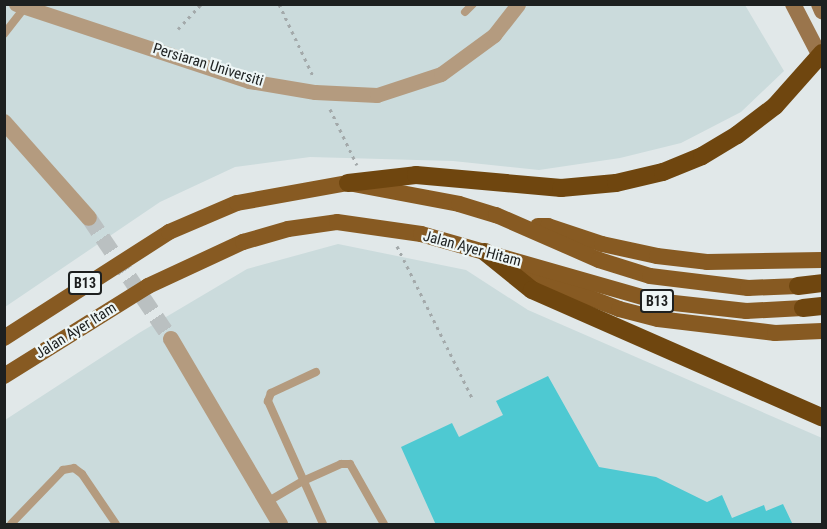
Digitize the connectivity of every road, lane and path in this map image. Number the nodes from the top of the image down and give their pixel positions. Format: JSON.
{"nodes":[{"id":1,"x":201,"y":4,"type":"edge"},
{"id":2,"x":279,"y":4,"type":"edge"},
{"id":3,"x":473,"y":4,"type":"edge"},
{"id":4,"x":518,"y":4,"type":"edge"},
{"id":5,"x":793,"y":4,"type":"edge"},
{"id":6,"x":819,"y":4,"type":"edge"},
{"id":7,"x":20,"y":6,"type":"edge"},
{"id":8,"x":822,"y":11,"type":"edge"},
{"id":9,"x":465,"y":12,"type":"dead end"},
{"id":10,"x":287,"y":23,"type":"dead end"},
{"id":11,"x":178,"y":29,"type":"dead end"},
{"id":12,"x":4,"y":34,"type":"edge"},
{"id":13,"x":822,"y":52,"type":"edge"},
{"id":14,"x":822,"y":60,"type":"edge"},
{"id":15,"x":4,"y":122,"type":"edge"},
{"id":16,"x":348,"y":183,"type":"junction"},
{"id":17,"x":89,"y":218,"type":"tunnel mouth"},
{"id":18,"x":525,"y":227,"type":"junction"},
{"id":19,"x":485,"y":252,"type":"junction"},
{"id":20,"x":822,"y":260,"type":"edge"},
{"id":21,"x":516,"y":261,"type":"junction"},
{"id":22,"x":822,"y":283,"type":"edge"},
{"id":23,"x":148,"y":286,"type":"joint"},
{"id":24,"x":798,"y":286,"type":"joint"},
{"id":25,"x":822,"y":306,"type":"edge"},
{"id":26,"x":803,"y":309,"type":"joint"},
{"id":27,"x":822,"y":331,"type":"edge"},
{"id":28,"x":4,"y":338,"type":"edge"},
{"id":29,"x":171,"y":339,"type":"tunnel mouth"},
{"id":30,"x":316,"y":372,"type":"dead end"},
{"id":31,"x":4,"y":376,"type":"edge"},
{"id":32,"x":461,"y":376,"type":"dead end"},
{"id":33,"x":473,"y":400,"type":"dead end"},
{"id":34,"x":822,"y":417,"type":"edge"},
{"id":35,"x":303,"y":481,"type":"junction"},
{"id":36,"x":267,"y":502,"type":"junction"},
{"id":37,"x":11,"y":525,"type":"edge"},
{"id":38,"x":116,"y":525,"type":"edge"},
{"id":39,"x":279,"y":525,"type":"edge"},
{"id":40,"x":323,"y":525,"type":"edge"},
{"id":41,"x":384,"y":525,"type":"edge"}],
"edges":[{"from":1,"to":11,"type":"path"},
{"from":2,"to":10,"type":"path"},
{"from":3,"to":9,"type":"lane"},
{"from":4,"to":7,"type":"street","name":"Persiaran Universiti"},
{"from":5,"to":14,"type":"main road"},
{"from":6,"to":8,"type":"main road"},
{"from":7,"to":12,"type":"lane"},
{"from":13,"to":16,"type":"highway"},
{"from":15,"to":17,"type":"street"},
{"from":16,"to":18,"type":"main road","number":"B13"},
{"from":16,"to":28,"type":"main road","number":"B13"},
{"from":18,"to":20,"type":"main road"},
{"from":18,"to":24,"type":"main road","number":"B13"},
{"from":19,"to":21,"type":"main road","name":"Jalan Ayer Hitam","number":"B13"},
{"from":19,"to":23,"type":"main road","name":"Jalan Ayer Hitam","number":"B13"},
{"from":19,"to":34,"type":"highway"},
{"from":21,"to":26,"type":"main road","name":"Jalan Ayer Hitam","number":"B13"},
{"from":21,"to":27,"type":"main road"},
{"from":22,"to":24,"type":"highway","number":"B13"},
{"from":23,"to":31,"type":"main road","name":"Jalan Ayer Itam","number":"B13"},
{"from":25,"to":26,"type":"highway","number":"B13"},
{"from":29,"to":36,"type":"street"},
{"from":30,"to":35,"type":"lane"},
{"from":32,"to":33,"type":"path"},
{"from":35,"to":36,"type":"lane"},
{"from":35,"to":40,"type":"lane"},
{"from":35,"to":41,"type":"lane"},
{"from":36,"to":39,"type":"street"},
{"from":37,"to":38,"type":"lane"}]}
